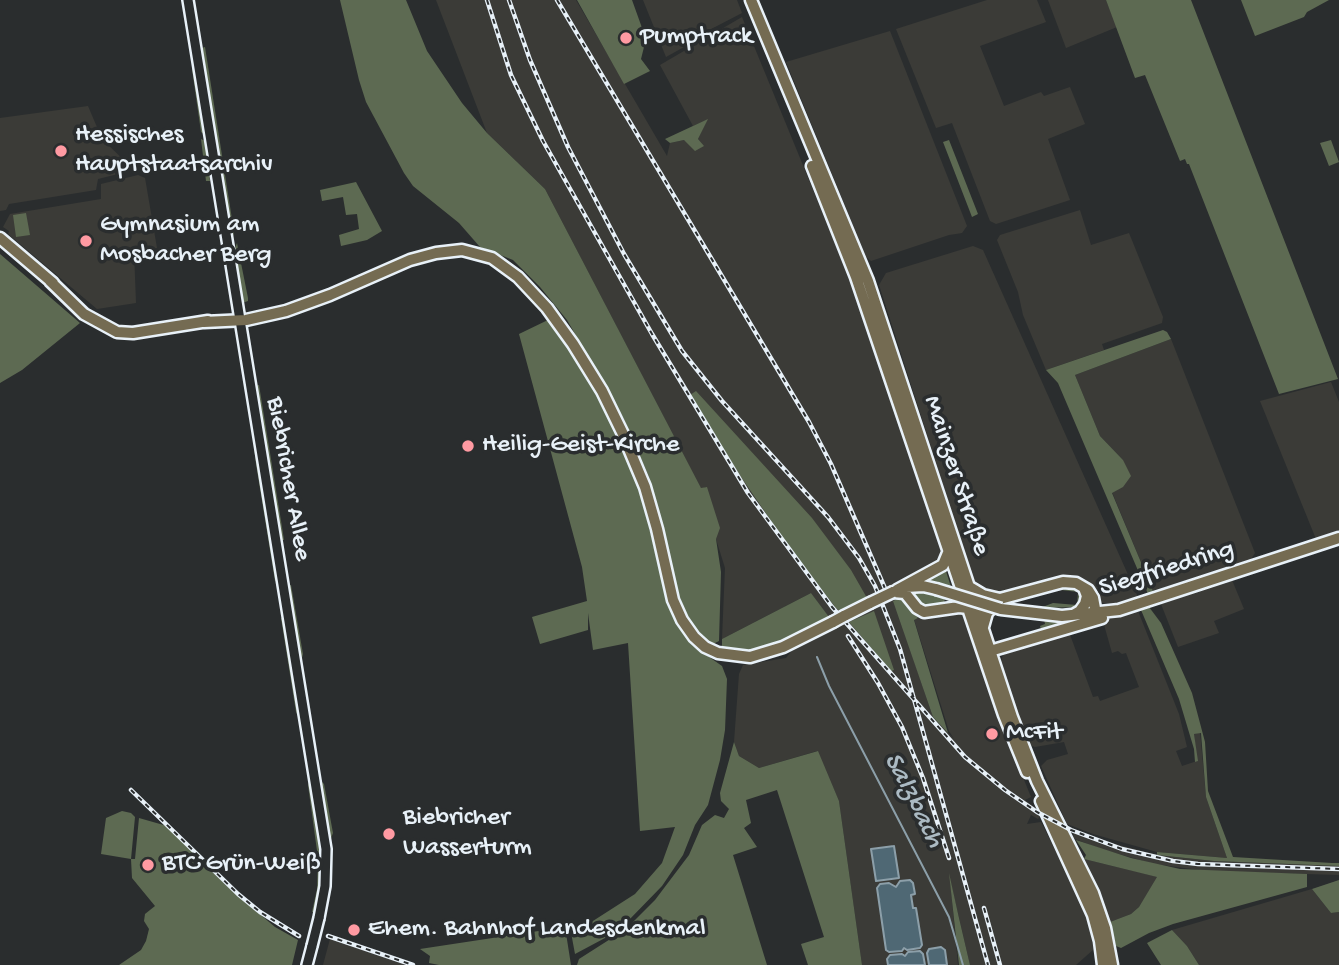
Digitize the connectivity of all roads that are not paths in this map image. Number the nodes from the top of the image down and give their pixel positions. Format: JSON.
{"nodes":[{"id":1,"x":188,"y":0,"type":"edge"},
{"id":2,"x":745,"y":0,"type":"edge"},
{"id":3,"x":751,"y":0,"type":"edge"},
{"id":4,"x":827,"y":191,"type":"junction"},
{"id":5,"x":0,"y":238,"type":"edge"},
{"id":6,"x":239,"y":318,"type":"junction"},
{"id":7,"x":888,"y":355,"type":"junction"},
{"id":8,"x":1339,"y":538,"type":"edge"},
{"id":9,"x":948,"y":551,"type":"junction"},
{"id":10,"x":968,"y":585,"type":"junction"},
{"id":11,"x":923,"y":586,"type":"junction"},
{"id":12,"x":1084,"y":587,"type":"junction"},
{"id":13,"x":895,"y":591,"type":"junction"},
{"id":14,"x":1000,"y":599,"type":"junction"},
{"id":15,"x":913,"y":602,"type":"junction"},
{"id":16,"x":968,"y":608,"type":"junction"},
{"id":17,"x":1119,"y":610,"type":"junction"},
{"id":18,"x":1096,"y":614,"type":"junction"},
{"id":19,"x":1073,"y":615,"type":"junction"},
{"id":20,"x":982,"y":628,"type":"junction"},
{"id":21,"x":984,"y":650,"type":"junction"},
{"id":22,"x":1024,"y":757,"type":"junction"},
{"id":23,"x":1112,"y":960,"type":"edge"},
{"id":24,"x":307,"y":965,"type":"edge"},
{"id":25,"x":1102,"y":965,"type":"edge"}],
"edges":[{"from":1,"to":6,"type":"main road","name":"Biebricher Allee"},
{"from":2,"to":4,"type":"main road","name":"Mainzer Straße"},
{"from":3,"to":4,"type":"main road","name":"Mainzer Straße"},
{"from":4,"to":7,"type":"main road","name":"Mainzer Straße"},
{"from":4,"to":7,"type":"main road","name":"Mainzer Straße"},
{"from":5,"to":6,"type":"main road"},
{"from":6,"to":13,"type":"main road","bridge":true},
{"from":6,"to":24,"type":"main road","name":"Biebricher Allee","bridge":true},
{"from":7,"to":9,"type":"main road","name":"Mainzer Straße"},
{"from":7,"to":10,"type":"main road","name":"Mainzer Straße"},
{"from":8,"to":17,"type":"main road","name":"Siegfriedring"},
{"from":9,"to":13,"type":"main road"},
{"from":9,"to":16,"type":"main road","name":"Mainzer Straße"},
{"from":10,"to":14,"type":"main road"},
{"from":10,"to":20,"type":"main road","name":"Mainzer Straße"},
{"from":11,"to":13,"type":"main road"},
{"from":11,"to":15,"type":"main road"},
{"from":11,"to":19,"type":"main road","name":"Siegfriedring","bridge":true},
{"from":12,"to":14,"type":"main road"},
{"from":12,"to":18,"type":"main road"},
{"from":12,"to":19,"type":"main road"},
{"from":13,"to":15,"type":"main road"},
{"from":14,"to":20,"type":"main road"},
{"from":15,"to":16,"type":"main road"},
{"from":16,"to":21,"type":"main road","name":"Mainzer Straße"},
{"from":17,"to":18,"type":"main road","name":"Siegfriedring"},
{"from":17,"to":21,"type":"main road"},
{"from":18,"to":19,"type":"main road","name":"Siegfriedring"},
{"from":20,"to":21,"type":"main road","name":"Mainzer Straße"},
{"from":21,"to":22,"type":"main road","name":"Mainzer Straße"},
{"from":21,"to":22,"type":"main road","name":"Mainzer Straße"},
{"from":22,"to":23,"type":"main road","name":"Mainzer Straße"},
{"from":22,"to":25,"type":"main road","name":"Mainzer Straße"}]}
